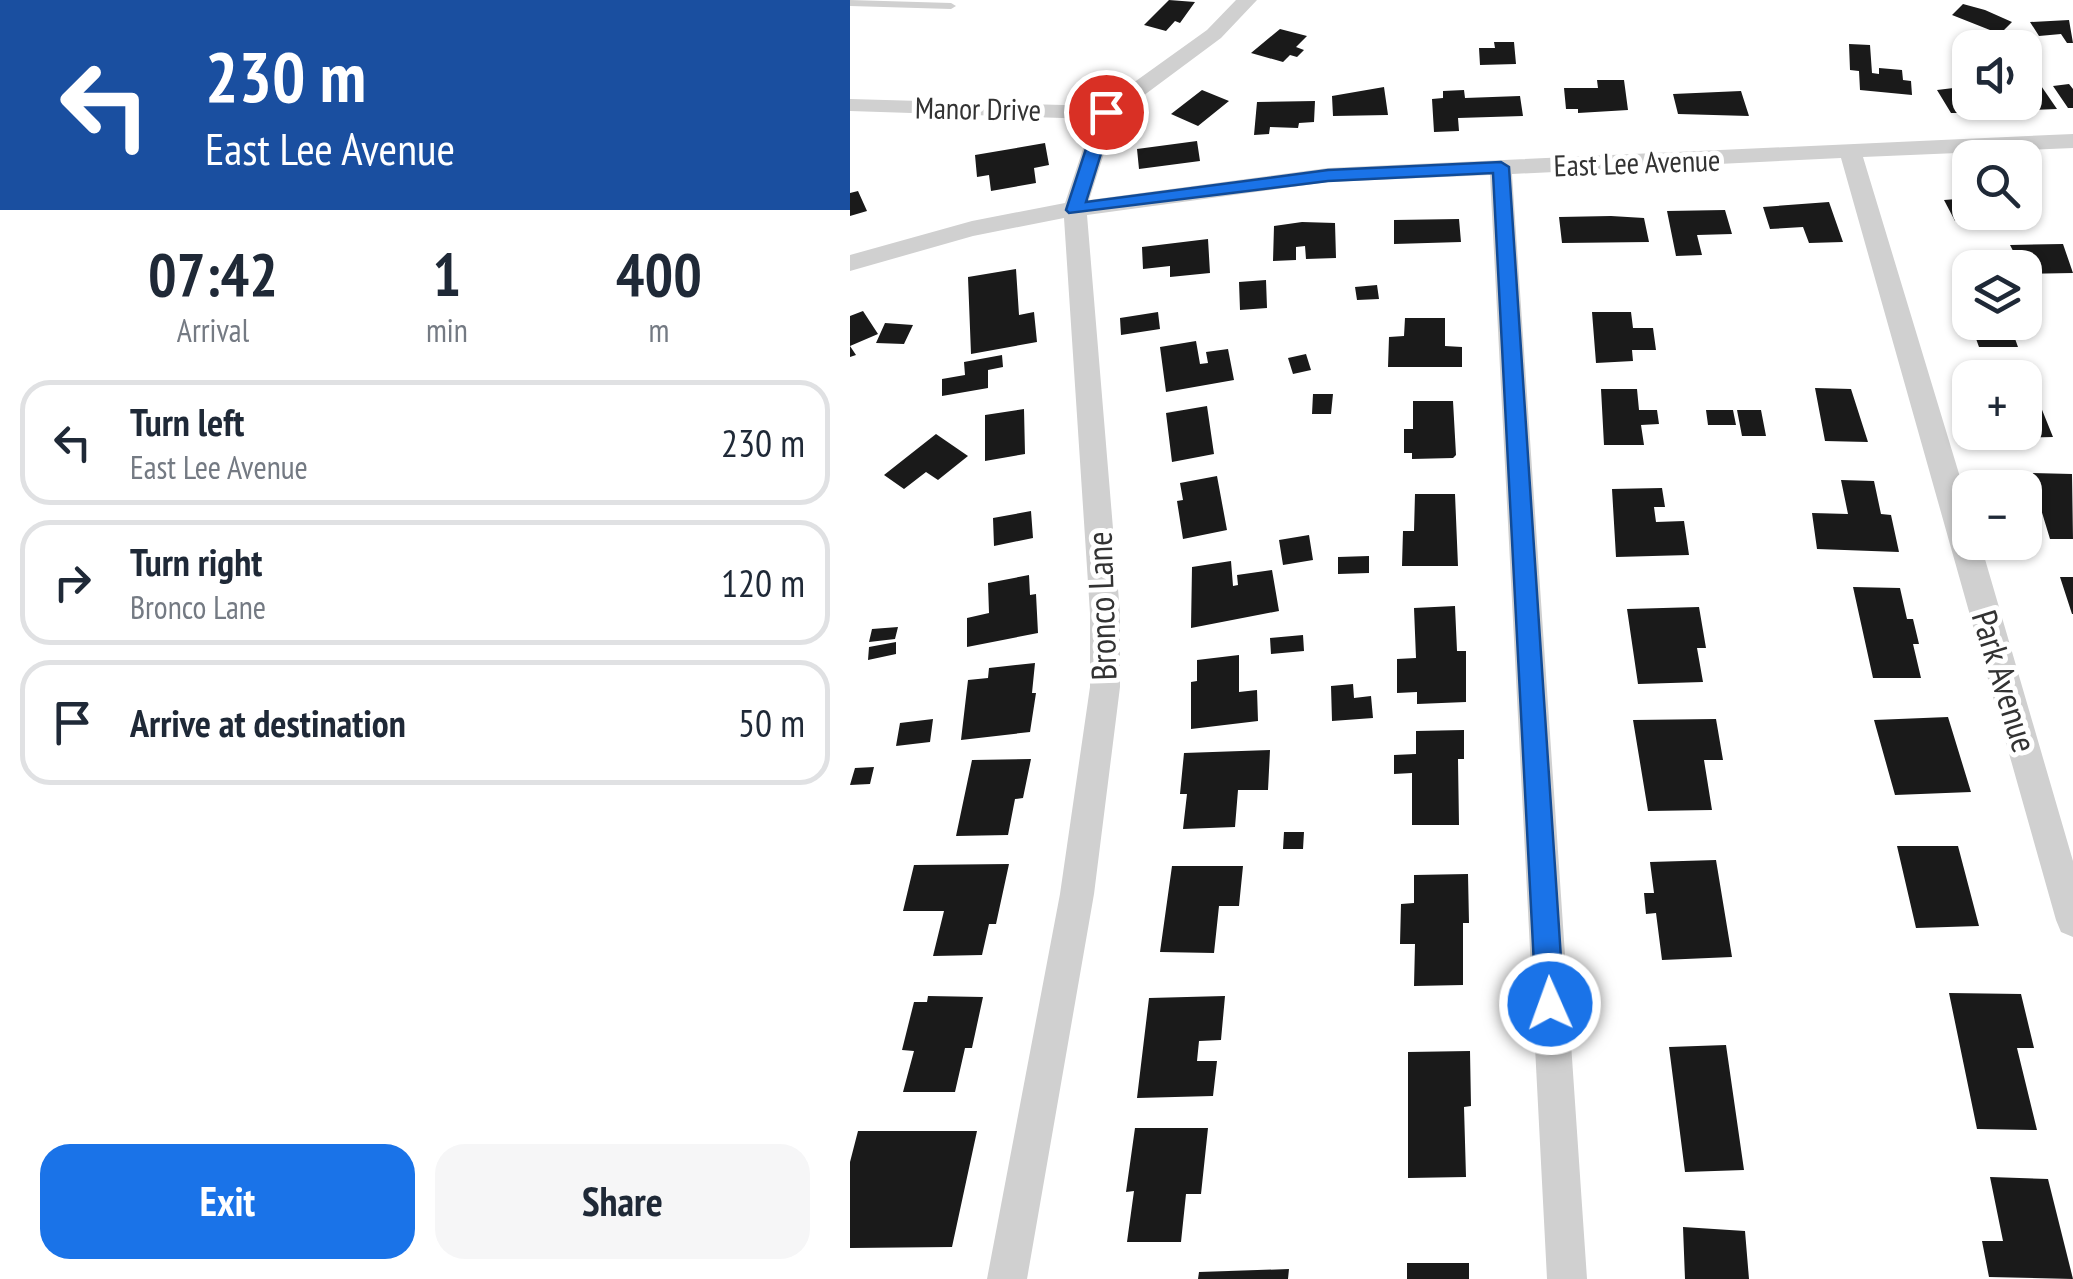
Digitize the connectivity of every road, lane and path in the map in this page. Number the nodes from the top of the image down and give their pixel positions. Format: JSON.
{"nodes":[{"id":1,"x":1247,"y":0,"type":"edge"},
{"id":2,"x":850,"y":3,"type":"edge"},
{"id":3,"x":951,"y":6,"type":"dead end"},
{"id":4,"x":850,"y":105,"type":"edge"},
{"id":5,"x":1106,"y":112,"type":"junction"},
{"id":6,"x":2073,"y":142,"type":"edge"},
{"id":7,"x":1850,"y":154,"type":"junction"},
{"id":8,"x":1501,"y":167,"type":"junction"},
{"id":9,"x":1075,"y":210,"type":"junction"},
{"id":10,"x":850,"y":262,"type":"edge"},
{"id":11,"x":2073,"y":920,"type":"edge"},
{"id":12,"x":1007,"y":1279,"type":"edge"},
{"id":13,"x":1566,"y":1279,"type":"edge"}],
"edges":[{"from":1,"to":5,"type":"street"},
{"from":2,"to":3,"type":"lane"},
{"from":4,"to":5,"type":"street","name":"Manor Drive"},
{"from":5,"to":9,"type":"street","name":"Bronco Lane"},
{"from":6,"to":7,"type":"street","name":"East Lee Avenue"},
{"from":7,"to":8,"type":"street","name":"East Lee Avenue"},
{"from":7,"to":11,"type":"street","name":"Park Avenue"},
{"from":8,"to":9,"type":"street","name":"East Lee Avenue"},
{"from":8,"to":13,"type":"street"},
{"from":9,"to":10,"type":"street","name":"East Lee Avenue"},
{"from":9,"to":12,"type":"street","name":"Bronco Lane"}]}
